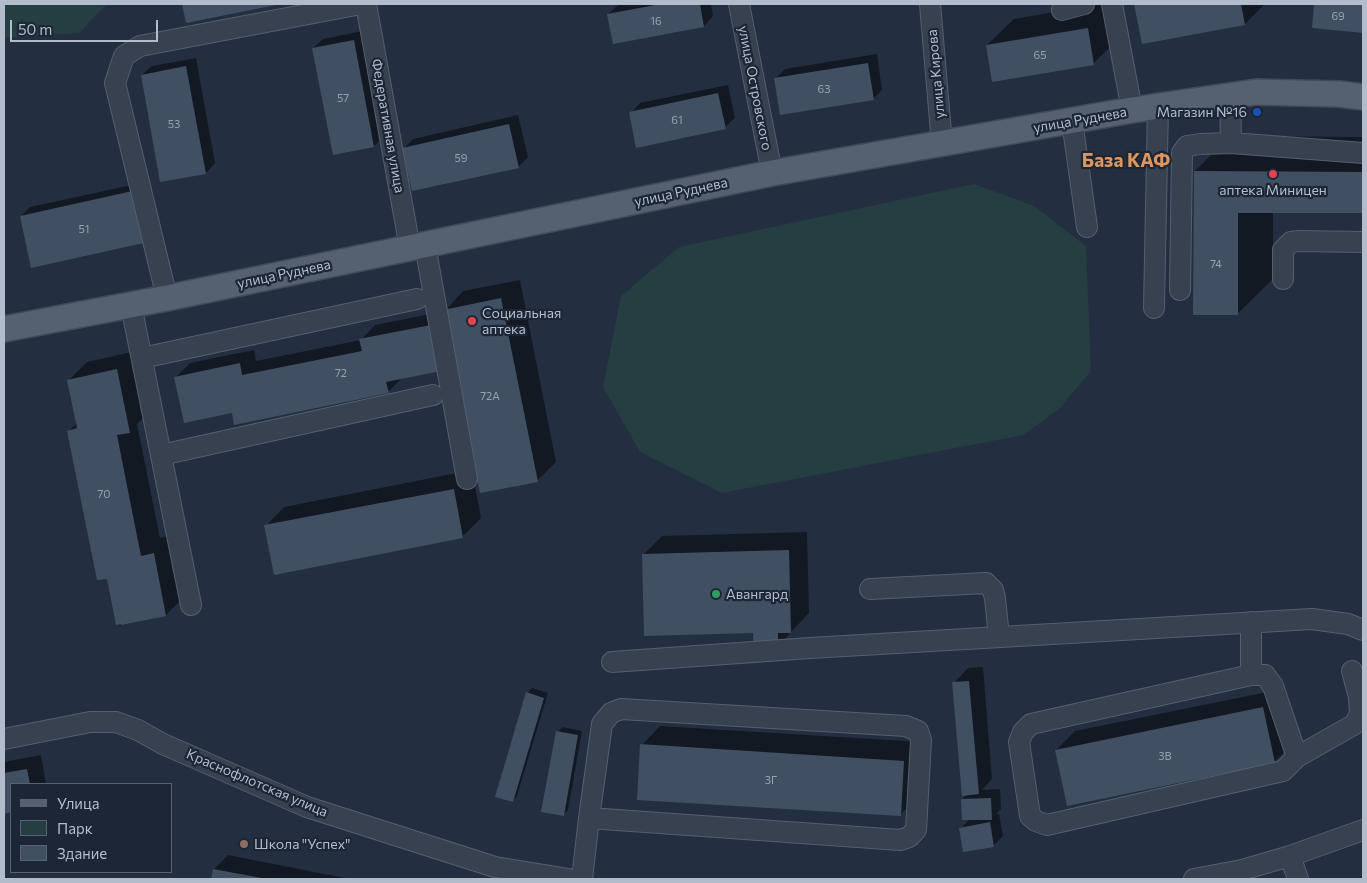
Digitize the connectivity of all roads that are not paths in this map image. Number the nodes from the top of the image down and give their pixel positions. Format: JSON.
{"nodes":[{"id":1,"x":361,"y":4,"type":"edge"},
{"id":2,"x":366,"y":4,"type":"edge"},
{"id":3,"x":739,"y":4,"type":"edge"},
{"id":4,"x":930,"y":4,"type":"edge"},
{"id":5,"x":1084,"y":4,"type":"edge"},
{"id":6,"x":1112,"y":4,"type":"edge"},
{"id":7,"x":1062,"y":10,"type":"dead end"},
{"id":8,"x":1230,"y":96,"type":"junction"},
{"id":9,"x":1363,"y":97,"type":"edge"},
{"id":10,"x":1158,"y":106,"type":"junction"},
{"id":11,"x":1132,"y":110,"type":"junction"},
{"id":12,"x":1072,"y":121,"type":"junction"},
{"id":13,"x":1232,"y":143,"type":"junction"},
{"id":14,"x":942,"y":144,"type":"junction"},
{"id":15,"x":1363,"y":153,"type":"edge"},
{"id":16,"x":772,"y":173,"type":"junction"},
{"id":17,"x":1087,"y":227,"type":"dead end"},
{"id":18,"x":1363,"y":242,"type":"edge"},
{"id":19,"x":418,"y":246,"type":"junction"},
{"id":20,"x":1283,"y":279,"type":"dead end"},
{"id":21,"x":1180,"y":290,"type":"dead end"},
{"id":22,"x":168,"y":298,"type":"junction"},
{"id":23,"x":417,"y":299,"type":"dead end"},
{"id":24,"x":131,"y":305,"type":"junction"},
{"id":25,"x":1154,"y":308,"type":"dead end"},
{"id":26,"x":4,"y":329,"type":"edge"},
{"id":27,"x":142,"y":358,"type":"junction"},
{"id":28,"x":434,"y":395,"type":"dead end"},
{"id":29,"x":161,"y":455,"type":"junction"},
{"id":30,"x":468,"y":479,"type":"dead end"},
{"id":31,"x":870,"y":589,"type":"dead end"},
{"id":32,"x":191,"y":605,"type":"dead end"},
{"id":33,"x":1251,"y":622,"type":"junction"},
{"id":34,"x":1363,"y":630,"type":"edge"},
{"id":35,"x":998,"y":637,"type":"junction"},
{"id":36,"x":612,"y":662,"type":"dead end"},
{"id":37,"x":1352,"y":672,"type":"dead end"},
{"id":38,"x":1251,"y":675,"type":"junction"},
{"id":39,"x":1361,"y":696,"type":"edge"},
{"id":40,"x":4,"y":739,"type":"edge"},
{"id":41,"x":1296,"y":757,"type":"junction"},
{"id":42,"x":589,"y":818,"type":"junction"},
{"id":43,"x":1363,"y":830,"type":"edge"},
{"id":44,"x":1290,"y":856,"type":"junction"},
{"id":45,"x":562,"y":879,"type":"edge"},
{"id":46,"x":582,"y":879,"type":"edge"},
{"id":47,"x":1194,"y":879,"type":"edge"},
{"id":48,"x":1298,"y":879,"type":"edge"}],
"edges":[{"from":1,"to":22,"type":"street"},
{"from":2,"to":19,"type":"street","name":"Федеративная улица"},
{"from":3,"to":16,"type":"street","name":"улица Островского"},
{"from":4,"to":14,"type":"street","name":"улица Кирова"},
{"from":5,"to":7,"type":"street"},
{"from":6,"to":11,"type":"street"},
{"from":8,"to":9,"type":"main road","name":"улица Руднева"},
{"from":8,"to":10,"type":"main road","name":"улица Руднева"},
{"from":8,"to":13,"type":"street"},
{"from":10,"to":11,"type":"main road","name":"улица Руднева"},
{"from":10,"to":25,"type":"street"},
{"from":11,"to":12,"type":"main road","name":"улица Руднева"},
{"from":12,"to":14,"type":"main road","name":"улица Руднева"},
{"from":12,"to":17,"type":"street"},
{"from":13,"to":15,"type":"street"},
{"from":13,"to":21,"type":"street"},
{"from":14,"to":16,"type":"main road","name":"улица Руднева"},
{"from":16,"to":19,"type":"main road","name":"улица Руднева"},
{"from":18,"to":20,"type":"street"},
{"from":19,"to":22,"type":"main road","name":"улица Руднева"},
{"from":19,"to":30,"type":"street","name":"Федеративная улица"},
{"from":22,"to":24,"type":"main road","name":"улица Руднева"},
{"from":23,"to":27,"type":"street"},
{"from":24,"to":26,"type":"main road","name":"улица Руднева"},
{"from":24,"to":27,"type":"street"},
{"from":27,"to":29,"type":"street"},
{"from":28,"to":29,"type":"street"},
{"from":29,"to":32,"type":"street"},
{"from":31,"to":35,"type":"street"},
{"from":33,"to":34,"type":"street"},
{"from":33,"to":35,"type":"street"},
{"from":33,"to":38,"type":"street"},
{"from":35,"to":36,"type":"street"},
{"from":37,"to":39,"type":"street"},
{"from":38,"to":41,"type":"street"},
{"from":38,"to":41,"type":"street"},
{"from":39,"to":41,"type":"street"},
{"from":40,"to":45,"type":"street","name":"Краснофлотская улица"},
{"from":42,"to":42,"type":"street"},
{"from":42,"to":46,"type":"street"},
{"from":43,"to":44,"type":"street"},
{"from":44,"to":47,"type":"street"},
{"from":44,"to":48,"type":"street"}]}
